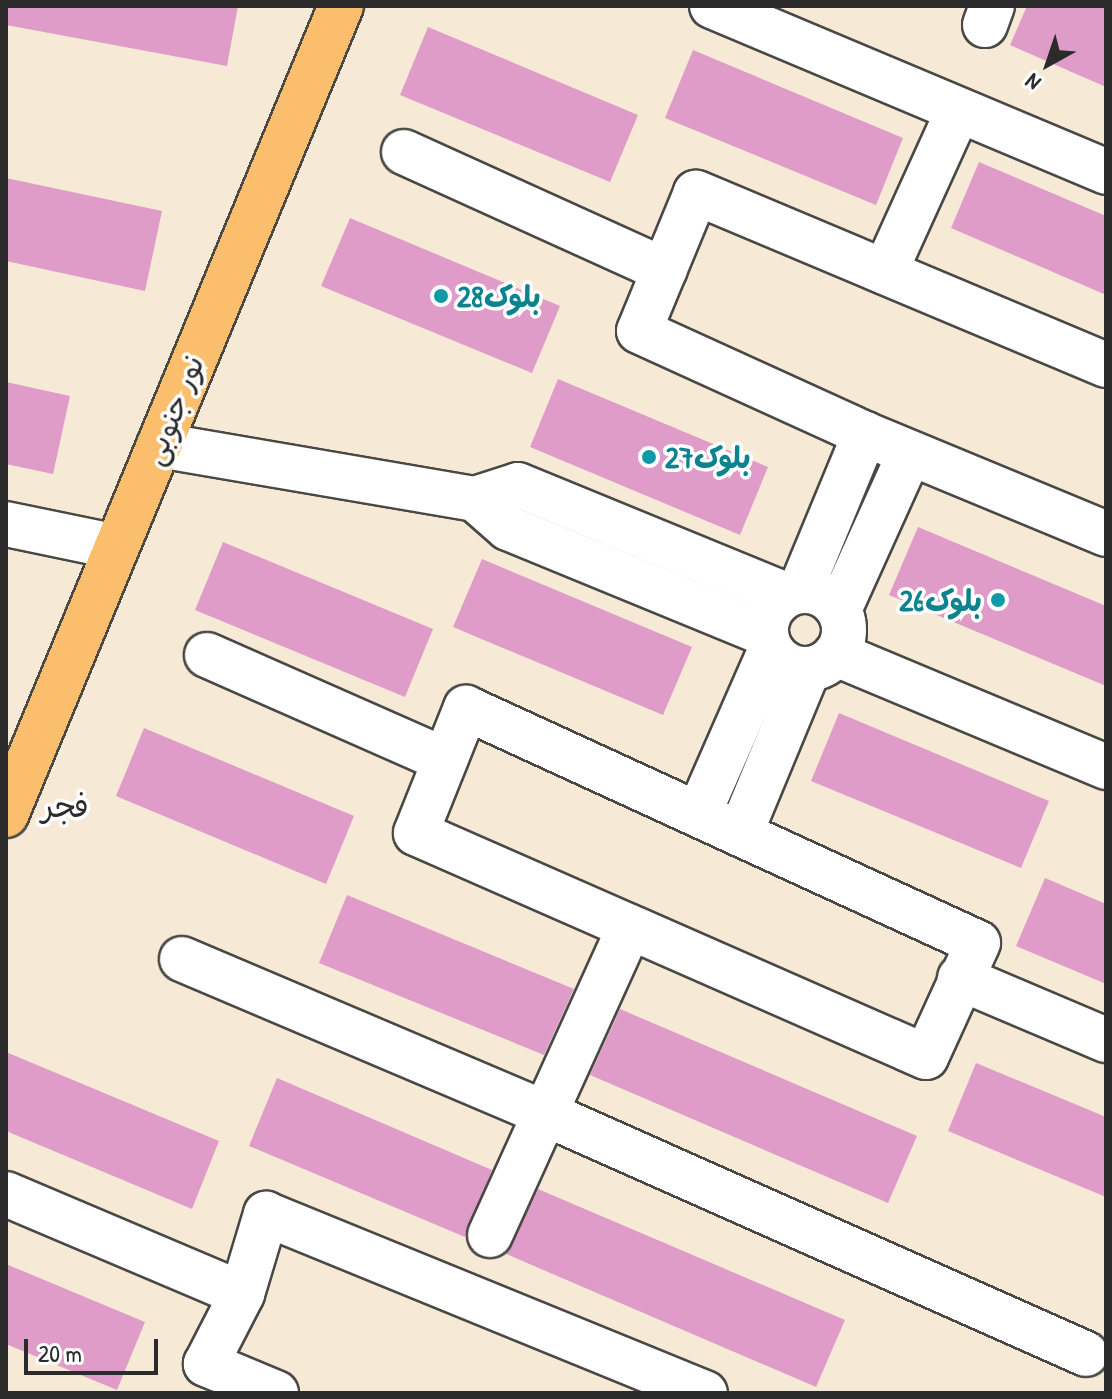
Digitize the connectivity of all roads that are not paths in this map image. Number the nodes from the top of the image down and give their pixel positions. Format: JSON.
{"nodes":[{"id":1,"x":341,"y":6,"type":"edge"},
{"id":2,"x":712,"y":6,"type":"edge"},
{"id":3,"x":958,"y":111,"type":"junction"},
{"id":4,"x":404,"y":152,"type":"dead end"},
{"id":5,"x":1106,"y":172,"type":"edge"},
{"id":6,"x":664,"y":270,"type":"junction"},
{"id":7,"x":885,"y":272,"type":"junction"},
{"id":8,"x":1106,"y":365,"type":"edge"},
{"id":9,"x":865,"y":434,"type":"junction"},
{"id":10,"x":159,"y":445,"type":"junction"},
{"id":11,"x":910,"y":453,"type":"junction"},
{"id":12,"x":475,"y":499,"type":"junction"},
{"id":13,"x":6,"y":524,"type":"edge"},
{"id":14,"x":1106,"y":534,"type":"edge"},
{"id":15,"x":117,"y":547,"type":"junction"},
{"id":16,"x":793,"y":593,"type":"junction"},
{"id":17,"x":832,"y":640,"type":"junction"},
{"id":18,"x":769,"y":641,"type":"junction"},
{"id":19,"x":207,"y":655,"type":"dead end"},
{"id":20,"x":1106,"y":741,"type":"edge"},
{"id":21,"x":445,"y":760,"type":"junction"},
{"id":22,"x":1106,"y":767,"type":"edge"},
{"id":23,"x":699,"y":813,"type":"junction"},
{"id":24,"x":6,"y":815,"type":"edge"},
{"id":25,"x":740,"y":834,"type":"junction"},
{"id":26,"x":630,"y":927,"type":"junction"},
{"id":27,"x":182,"y":959,"type":"dead end"},
{"id":28,"x":960,"y":978,"type":"junction"},
{"id":29,"x":1106,"y":1040,"type":"edge"},
{"id":30,"x":544,"y":1113,"type":"junction"},
{"id":31,"x":6,"y":1194,"type":"edge"},
{"id":32,"x":490,"y":1235,"type":"dead end"},
{"id":33,"x":242,"y":1294,"type":"junction"},
{"id":34,"x":1086,"y":1354,"type":"dead end"},
{"id":35,"x":276,"y":1393,"type":"edge"},
{"id":36,"x":705,"y":1393,"type":"edge"}],
"edges":[{"from":1,"to":10,"type":"main road","name":"نور جنوبی"},
{"from":2,"to":3,"type":"street"},
{"from":3,"to":5,"type":"street"},
{"from":3,"to":7,"type":"street"},
{"from":4,"to":6,"type":"street"},
{"from":6,"to":7,"type":"street"},
{"from":6,"to":9,"type":"street"},
{"from":7,"to":8,"type":"street"},
{"from":9,"to":11,"type":"street"},
{"from":9,"to":16,"type":"street"},
{"from":10,"to":12,"type":"street"},
{"from":10,"to":15,"type":"main road","name":"نور جنوبی"},
{"from":11,"to":14,"type":"street"},
{"from":11,"to":17,"type":"street"},
{"from":12,"to":16,"type":"street"},
{"from":12,"to":18,"type":"street"},
{"from":13,"to":15,"type":"street"},
{"from":15,"to":24,"type":"main road","name":"نور جنوبی"},
{"from":16,"to":17,"type":"street"},
{"from":16,"to":18,"type":"street"},
{"from":17,"to":18,"type":"street"},
{"from":17,"to":20,"type":"street"},
{"from":17,"to":22,"type":"street"},
{"from":17,"to":25,"type":"street"},
{"from":18,"to":23,"type":"street"},
{"from":19,"to":21,"type":"street"},
{"from":21,"to":23,"type":"street"},
{"from":21,"to":26,"type":"street"},
{"from":23,"to":25,"type":"street"},
{"from":25,"to":28,"type":"street"},
{"from":26,"to":28,"type":"street"},
{"from":26,"to":30,"type":"street"},
{"from":27,"to":30,"type":"street"},
{"from":28,"to":29,"type":"street"},
{"from":30,"to":32,"type":"street"},
{"from":30,"to":34,"type":"street"},
{"from":31,"to":33,"type":"street"},
{"from":33,"to":35,"type":"street"},
{"from":33,"to":36,"type":"street"}]}
